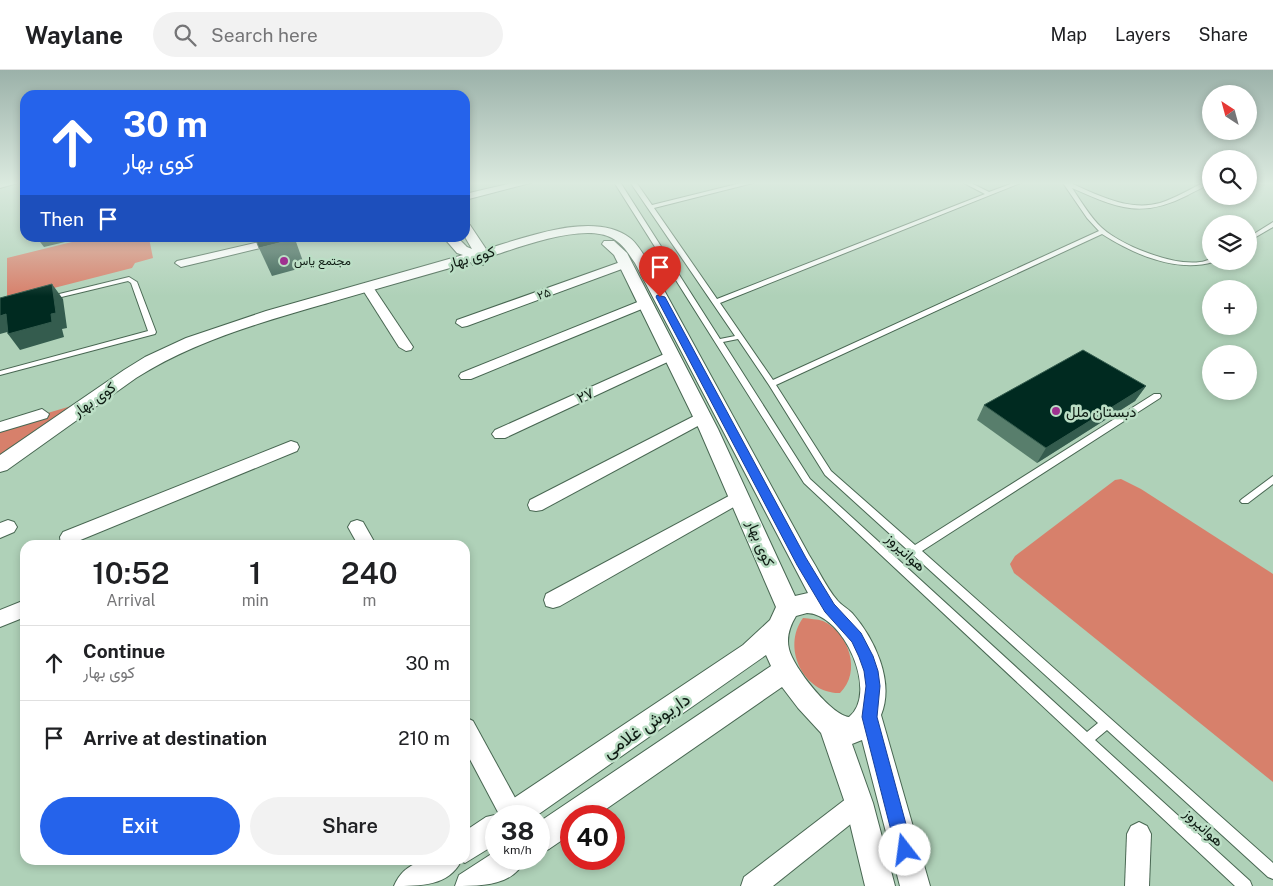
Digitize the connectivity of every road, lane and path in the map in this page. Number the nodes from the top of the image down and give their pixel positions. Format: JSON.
{"nodes":[{"id":1,"x":641,"y":220,"type":"edge"},
{"id":2,"x":659,"y":220,"type":"edge"},
{"id":3,"x":923,"y":220,"type":"edge"},
{"id":4,"x":1093,"y":220,"type":"edge"},
{"id":5,"x":1273,"y":224,"type":"edge"},
{"id":6,"x":1102,"y":232,"type":"junction"},
{"id":7,"x":470,"y":234,"type":"edge"},
{"id":8,"x":669,"y":234,"type":"junction"},
{"id":9,"x":1257,"y":234,"type":"edge"},
{"id":10,"x":652,"y":237,"type":"junction"},
{"id":11,"x":273,"y":242,"type":"edge"},
{"id":12,"x":455,"y":242,"type":"edge"},
{"id":13,"x":478,"y":258,"type":"junction"},
{"id":14,"x":181,"y":263,"type":"dead end"},
{"id":15,"x":626,"y":264,"type":"junction"},
{"id":16,"x":1202,"y":264,"type":"edge"},
{"id":17,"x":368,"y":290,"type":"junction"},
{"id":18,"x":36,"y":301,"type":"edge"},
{"id":19,"x":716,"y":302,"type":"junction"},
{"id":20,"x":645,"y":303,"type":"junction"},
{"id":21,"x":462,"y":324,"type":"dead end"},
{"id":22,"x":739,"y":337,"type":"junction"},
{"id":23,"x":719,"y":341,"type":"junction"},
{"id":24,"x":406,"y":347,"type":"dead end"},
{"id":25,"x":671,"y":355,"type":"junction"},
{"id":26,"x":0,"y":373,"type":"edge"},
{"id":27,"x":466,"y":376,"type":"dead end"},
{"id":28,"x":772,"y":384,"type":"junction"},
{"id":29,"x":1157,"y":396,"type":"dead end"},
{"id":30,"x":42,"y":414,"type":"dead end"},
{"id":31,"x":702,"y":417,"type":"junction"},
{"id":32,"x":0,"y":427,"type":"edge"},
{"id":33,"x":500,"y":434,"type":"dead end"},
{"id":34,"x":291,"y":447,"type":"dead end"},
{"id":35,"x":0,"y":465,"type":"edge"},
{"id":36,"x":0,"y":475,"type":"edge"},
{"id":37,"x":1273,"y":479,"type":"edge"},
{"id":38,"x":740,"y":496,"type":"junction"},
{"id":39,"x":1245,"y":501,"type":"dead end"},
{"id":40,"x":536,"y":505,"type":"dead end"},
{"id":41,"x":357,"y":527,"type":"dead end"},
{"id":42,"x":69,"y":540,"type":"edge"},
{"id":43,"x":364,"y":540,"type":"edge"},
{"id":44,"x":914,"y":550,"type":"junction"},
{"id":45,"x":553,"y":600,"type":"dead end"},
{"id":46,"x":829,"y":608,"type":"junction"},
{"id":47,"x":20,"y":610,"type":"edge"},
{"id":48,"x":0,"y":618,"type":"edge"},
{"id":49,"x":782,"y":618,"type":"junction"},
{"id":50,"x":786,"y":670,"type":"junction"},
{"id":51,"x":869,"y":717,"type":"junction"},
{"id":52,"x":1107,"y":723,"type":"junction"},
{"id":53,"x":832,"y":725,"type":"junction"},
{"id":54,"x":470,"y":737,"type":"edge"},
{"id":55,"x":1087,"y":739,"type":"junction"},
{"id":56,"x":860,"y":803,"type":"junction"},
{"id":57,"x":506,"y":805,"type":"edge"},
{"id":58,"x":528,"y":805,"type":"edge"},
{"id":59,"x":588,"y":805,"type":"edge"},
{"id":60,"x":485,"y":834,"type":"edge"},
{"id":61,"x":1138,"y":834,"type":"dead end"},
{"id":62,"x":470,"y":845,"type":"edge"},
{"id":63,"x":440,"y":865,"type":"edge"},
{"id":64,"x":494,"y":870,"type":"edge"},
{"id":65,"x":1273,"y":872,"type":"edge"},
{"id":66,"x":409,"y":886,"type":"edge"},
{"id":67,"x":470,"y":886,"type":"edge"},
{"id":68,"x":753,"y":886,"type":"edge"},
{"id":69,"x":880,"y":886,"type":"edge"},
{"id":70,"x":915,"y":886,"type":"edge"},
{"id":71,"x":1137,"y":886,"type":"edge"},
{"id":72,"x":1245,"y":886,"type":"edge"}],
"edges":[{"from":1,"to":10,"type":"lane","name":"هوانیروز"},
{"from":2,"to":8,"type":"lane","name":"هوانیروز"},
{"from":3,"to":19,"type":"lane"},
{"from":4,"to":6,"type":"lane"},
{"from":5,"to":9,"type":"lane"},
{"from":6,"to":16,"type":"lane"},
{"from":6,"to":28,"type":"lane"},
{"from":7,"to":13,"type":"street"},
{"from":8,"to":10,"type":"lane"},
{"from":8,"to":19,"type":"lane","name":"هوانیروز"},
{"from":10,"to":23,"type":"lane","name":"هوانیروز"},
{"from":11,"to":14,"type":"street"},
{"from":12,"to":13,"type":"street"},
{"from":13,"to":15,"type":"street","name":"کوی بهار"},
{"from":13,"to":17,"type":"street","name":"کوی بهار"},
{"from":13,"to":46,"type":"street","name":"کوی بهار"},
{"from":15,"to":20,"type":"street","name":"کوی بهار"},
{"from":15,"to":21,"type":"street","name":"۲۵"},
{"from":17,"to":24,"type":"street"},
{"from":17,"to":35,"type":"street","name":"کوی بهار"},
{"from":17,"to":36,"type":"street","name":"کوی بهار"},
{"from":18,"to":26,"type":"lane"},
{"from":19,"to":22,"type":"lane","name":"هوانیروز"},
{"from":20,"to":25,"type":"street","name":"کوی بهار"},
{"from":20,"to":27,"type":"street"},
{"from":22,"to":23,"type":"lane"},
{"from":22,"to":28,"type":"lane","name":"هوانیروز"},
{"from":23,"to":55,"type":"lane","name":"هوانیروز"},
{"from":25,"to":31,"type":"street","name":"کوی بهار"},
{"from":25,"to":33,"type":"street","name":"۲۷"},
{"from":28,"to":44,"type":"lane","name":"هوانیروز"},
{"from":29,"to":44,"type":"lane"},
{"from":30,"to":32,"type":"street"},
{"from":31,"to":38,"type":"street","name":"کوی بهار"},
{"from":31,"to":40,"type":"street"},
{"from":34,"to":42,"type":"street"},
{"from":37,"to":39,"type":"lane"},
{"from":38,"to":45,"type":"street"},
{"from":38,"to":49,"type":"street","name":"کوی بهار"},
{"from":41,"to":43,"type":"street"},
{"from":44,"to":52,"type":"lane","name":"هوانیروز"},
{"from":46,"to":49,"type":"street"},
{"from":46,"to":51,"type":"street","name":"کوی بهار"},
{"from":47,"to":48,"type":"street"},
{"from":49,"to":50,"type":"street","name":"کوی بهار"},
{"from":49,"to":58,"type":"street","name":"داریوش غلامی"},
{"from":50,"to":53,"type":"street","name":"کوی بهار"},
{"from":50,"to":59,"type":"street","name":"داریوش غلامی"},
{"from":51,"to":53,"type":"street"},
{"from":51,"to":70,"type":"street"},
{"from":52,"to":55,"type":"lane"},
{"from":52,"to":65,"type":"lane","name":"هوانیروز"},
{"from":53,"to":56,"type":"street"},
{"from":54,"to":57,"type":"street"},
{"from":55,"to":72,"type":"lane","name":"هوانیروز"},
{"from":56,"to":68,"type":"street"},
{"from":56,"to":69,"type":"street"},
{"from":60,"to":62,"type":"street"},
{"from":61,"to":71,"type":"street"},
{"from":63,"to":66,"type":"street"},
{"from":64,"to":67,"type":"street"}]}
